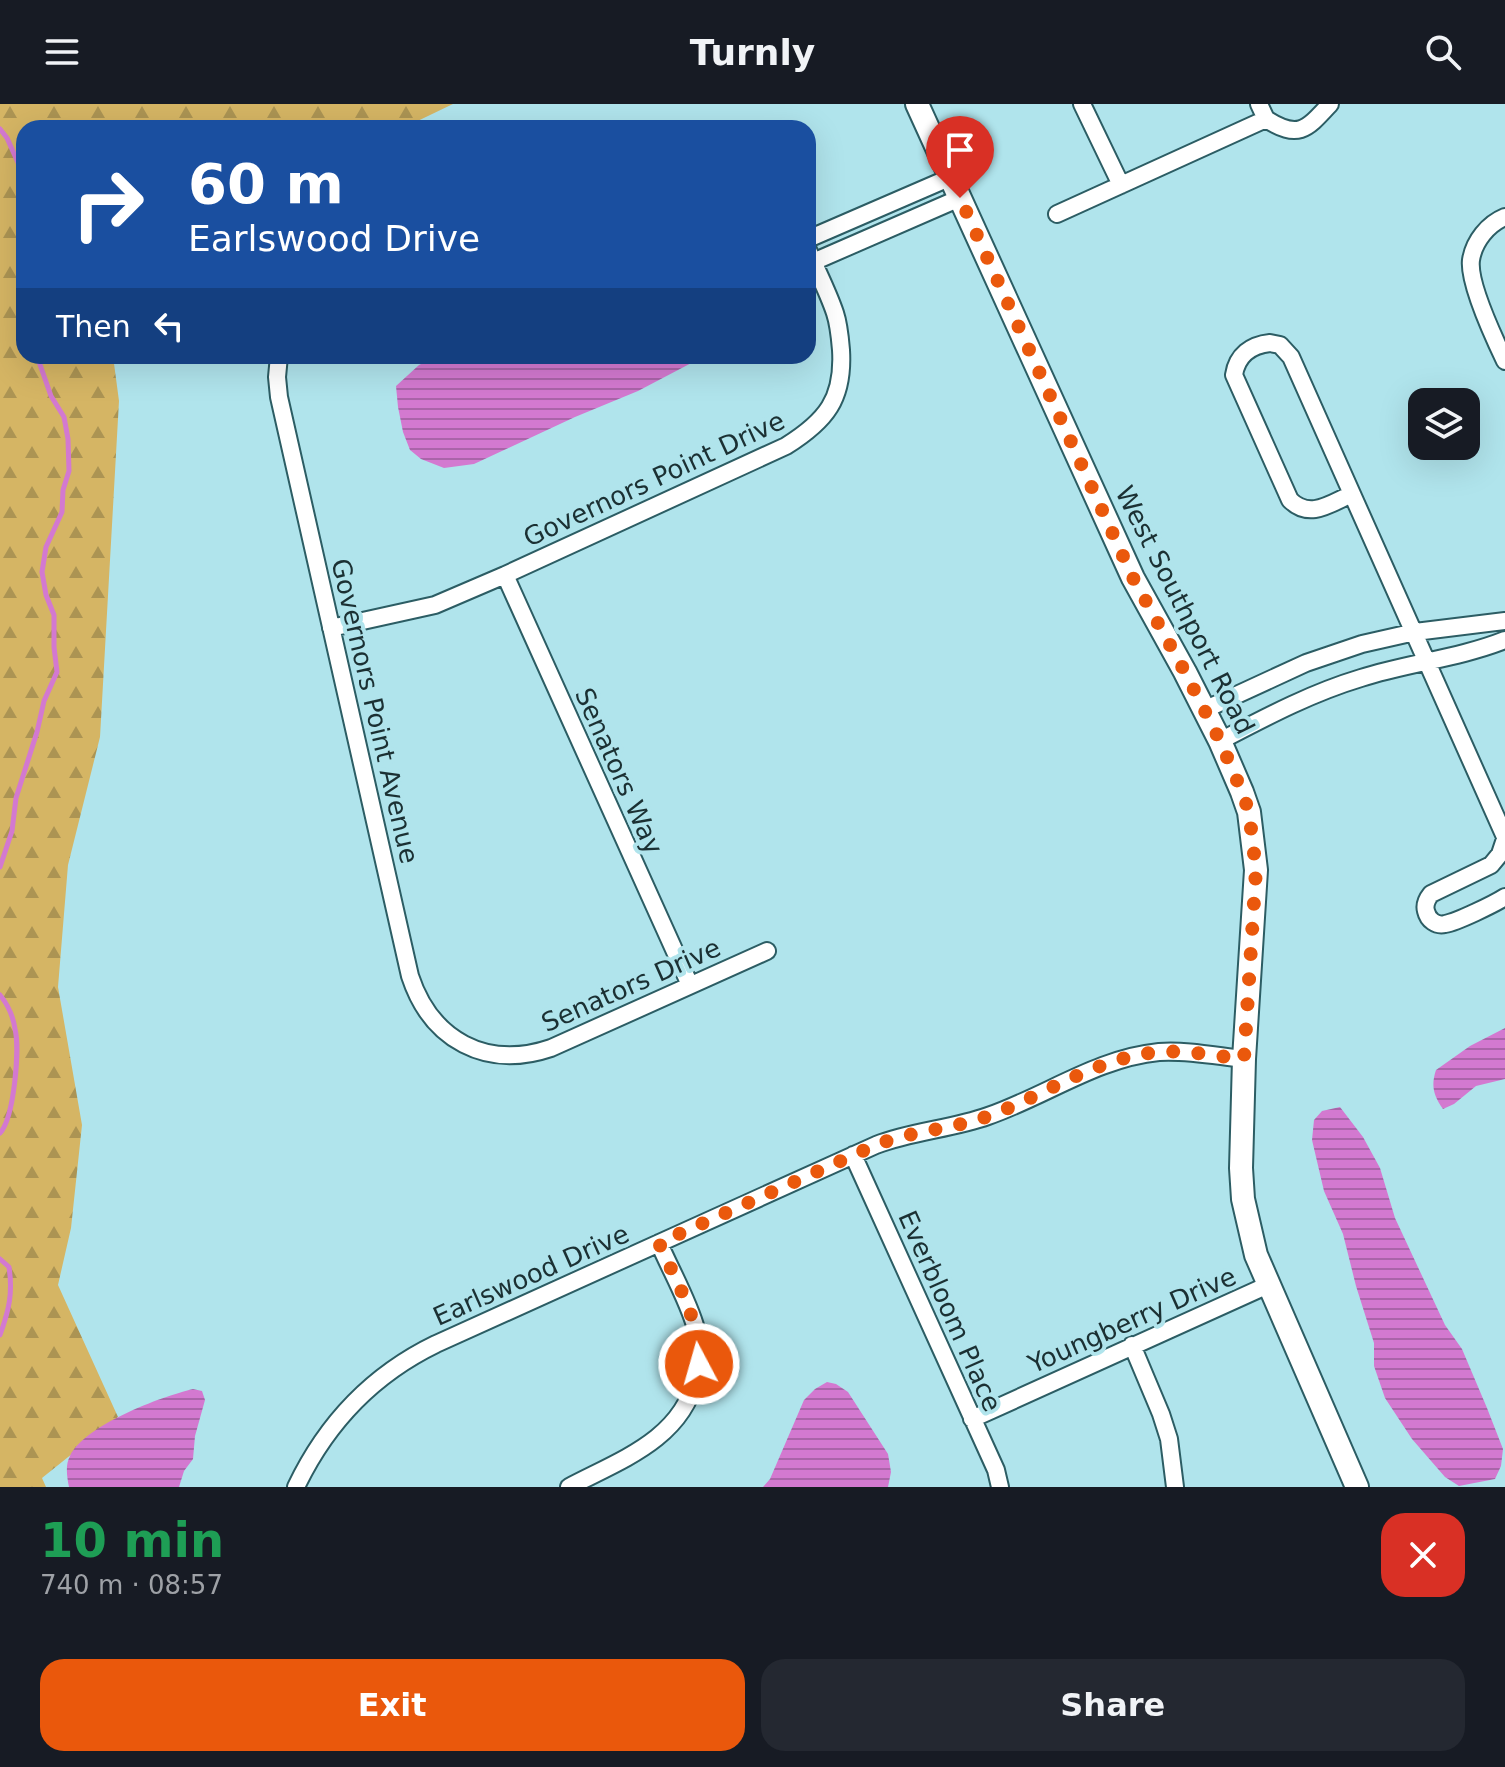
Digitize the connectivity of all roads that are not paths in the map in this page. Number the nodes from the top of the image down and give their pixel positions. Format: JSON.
{"nodes":[{"id":1,"x":917,"y":104,"type":"edge"},
{"id":2,"x":1082,"y":104,"type":"edge"},
{"id":3,"x":1330,"y":104,"type":"edge"},
{"id":4,"x":1263,"y":112,"type":"edge"},
{"id":5,"x":949,"y":178,"type":"junction"},
{"id":6,"x":1121,"y":185,"type":"junction"},
{"id":7,"x":960,"y":198,"type":"junction"},
{"id":8,"x":1057,"y":214,"type":"dead end"},
{"id":9,"x":1505,"y":217,"type":"edge"},
{"id":10,"x":816,"y":236,"type":"edge"},
{"id":11,"x":816,"y":254,"type":"edge"},
{"id":12,"x":816,"y":268,"type":"edge"},
{"id":13,"x":1505,"y":361,"type":"edge"},
{"id":14,"x":279,"y":364,"type":"edge"},
{"id":15,"x":1352,"y":494,"type":"junction"},
{"id":16,"x":505,"y":575,"type":"junction"},
{"id":17,"x":1505,"y":621,"type":"edge"},
{"id":18,"x":331,"y":628,"type":"junction"},
{"id":19,"x":1415,"y":632,"type":"junction"},
{"id":20,"x":1505,"y":640,"type":"edge"},
{"id":21,"x":1428,"y":660,"type":"junction"},
{"id":22,"x":1204,"y":710,"type":"junction"},
{"id":23,"x":1220,"y":741,"type":"junction"},
{"id":24,"x":1505,"y":838,"type":"edge"},
{"id":25,"x":1505,"y":897,"type":"edge"},
{"id":26,"x":767,"y":951,"type":"dead end"},
{"id":27,"x":690,"y":985,"type":"junction"},
{"id":28,"x":467,"y":1046,"type":"joint"},
{"id":29,"x":1244,"y":1059,"type":"junction"},
{"id":30,"x":853,"y":1155,"type":"junction"},
{"id":31,"x":659,"y":1243,"type":"junction"},
{"id":32,"x":1268,"y":1285,"type":"junction"},
{"id":33,"x":1132,"y":1345,"type":"junction"},
{"id":34,"x":972,"y":1419,"type":"junction"},
{"id":35,"x":296,"y":1487,"type":"edge"},
{"id":36,"x":569,"y":1487,"type":"edge"},
{"id":37,"x":1000,"y":1487,"type":"edge"},
{"id":38,"x":1175,"y":1487,"type":"edge"},
{"id":39,"x":1357,"y":1487,"type":"edge"}],
"edges":[{"from":1,"to":5,"type":"main road","name":"West Southport Road"},
{"from":2,"to":6,"type":"street"},
{"from":3,"to":4,"type":"street"},
{"from":4,"to":6,"type":"street"},
{"from":5,"to":7,"type":"main road","name":"West Southport Road"},
{"from":5,"to":10,"type":"street"},
{"from":6,"to":8,"type":"street"},
{"from":7,"to":11,"type":"street"},
{"from":7,"to":22,"type":"main road","name":"West Southport Road"},
{"from":9,"to":13,"type":"street"},
{"from":12,"to":16,"type":"street","name":"Governors Point Drive"},
{"from":14,"to":18,"type":"street","name":"Governors Point Avenue"},
{"from":15,"to":15,"type":"street"},
{"from":15,"to":19,"type":"street"},
{"from":16,"to":18,"type":"street","name":"Governors Point Drive"},
{"from":16,"to":27,"type":"street","name":"Senators Way"},
{"from":17,"to":19,"type":"street"},
{"from":18,"to":28,"type":"street","name":"Governors Point Avenue"},
{"from":19,"to":21,"type":"street"},
{"from":19,"to":22,"type":"street"},
{"from":20,"to":21,"type":"street"},
{"from":21,"to":23,"type":"street"},
{"from":21,"to":24,"type":"street"},
{"from":22,"to":23,"type":"main road","name":"West Southport Road"},
{"from":23,"to":29,"type":"main road","name":"West Southport Road"},
{"from":24,"to":25,"type":"street"},
{"from":26,"to":27,"type":"street","name":"Senators Drive"},
{"from":27,"to":28,"type":"street","name":"Senators Drive"},
{"from":29,"to":30,"type":"street","name":"Earlswood Drive"},
{"from":29,"to":32,"type":"main road","name":"West Southport Road"},
{"from":30,"to":31,"type":"street","name":"Earlswood Drive"},
{"from":30,"to":34,"type":"street","name":"Everbloom Place"},
{"from":31,"to":35,"type":"street","name":"Earlswood Drive"},
{"from":31,"to":36,"type":"street"},
{"from":32,"to":33,"type":"street","name":"Youngberry Drive"},
{"from":32,"to":39,"type":"main road","name":"West Southport Road"},
{"from":33,"to":34,"type":"street","name":"Youngberry Drive"},
{"from":33,"to":38,"type":"street"},
{"from":34,"to":37,"type":"street","name":"Everbloom Place"}]}
